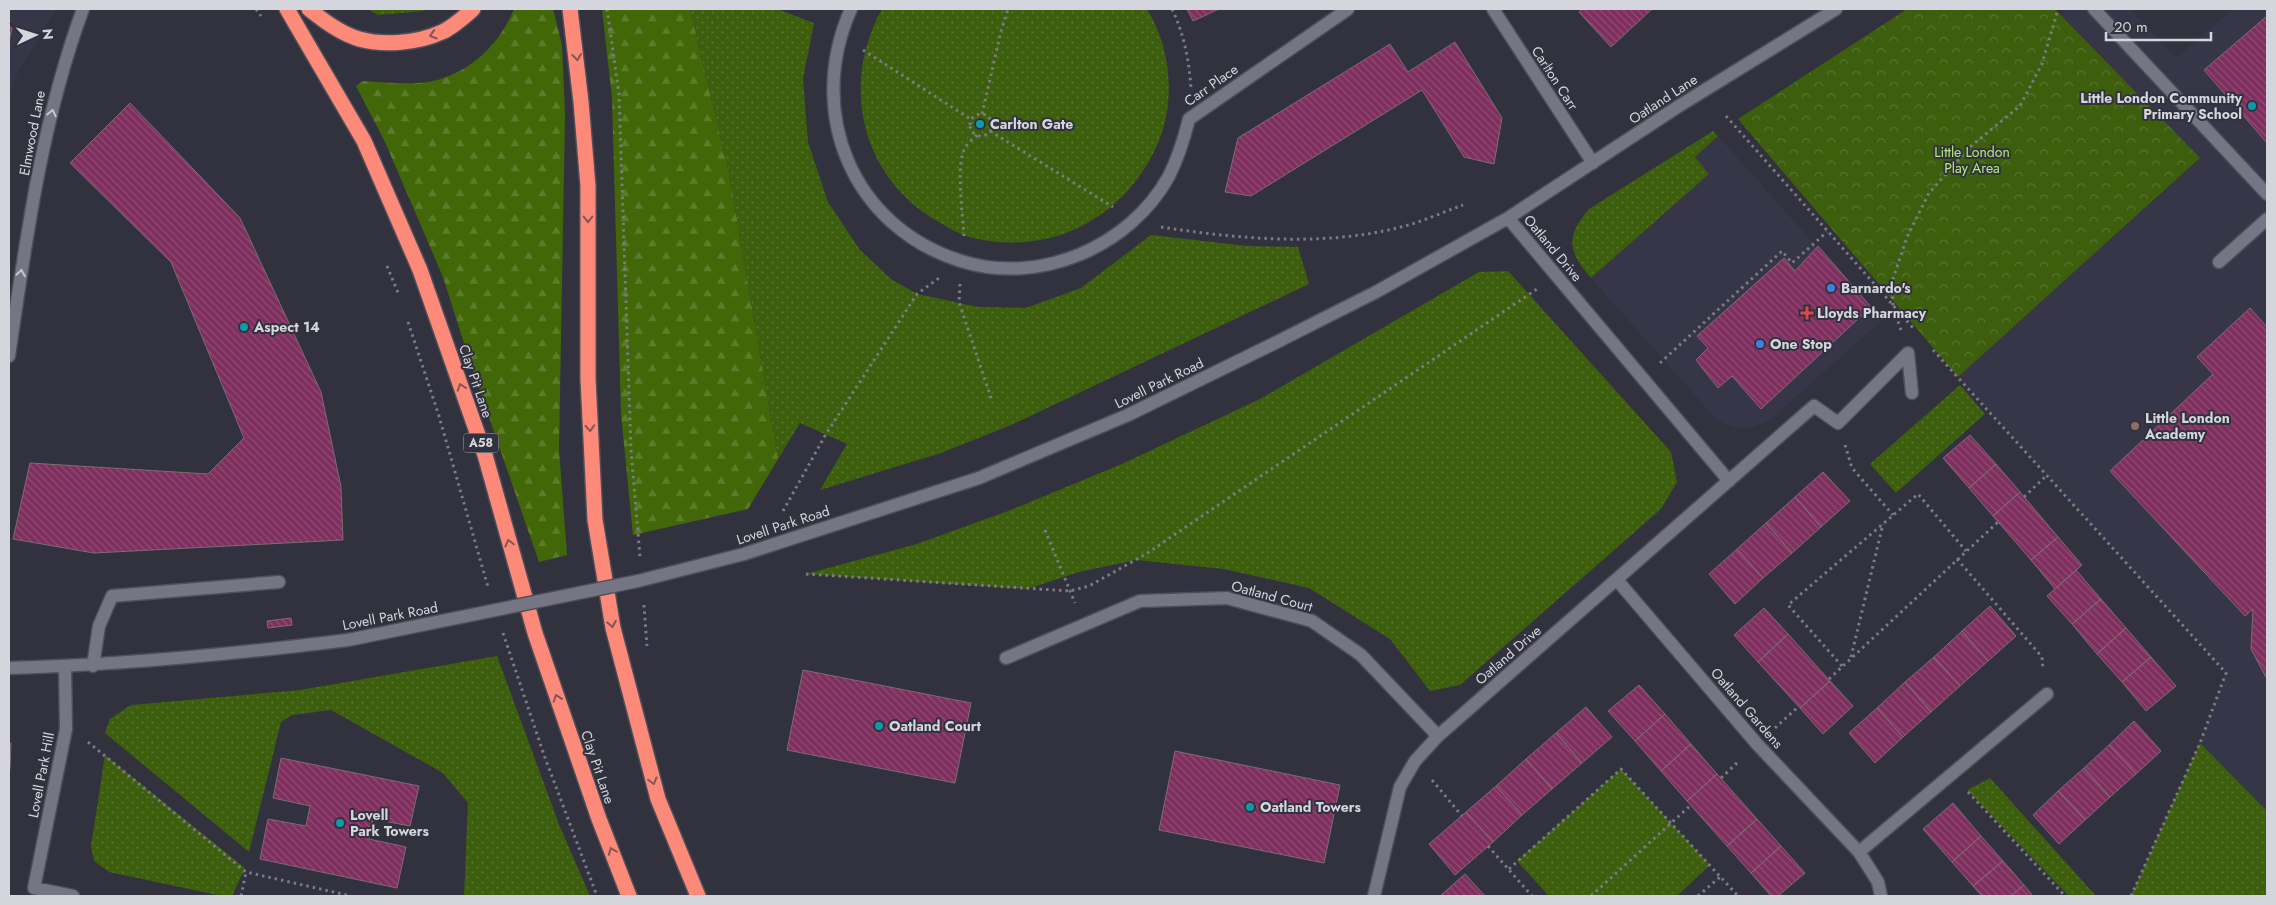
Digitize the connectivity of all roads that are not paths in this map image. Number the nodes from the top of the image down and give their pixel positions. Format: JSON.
{"nodes":[{"id":1,"x":84,"y":9,"type":"edge"},
{"id":2,"x":286,"y":9,"type":"edge"},
{"id":3,"x":309,"y":9,"type":"edge"},
{"id":4,"x":473,"y":9,"type":"edge"},
{"id":5,"x":570,"y":9,"type":"edge"},
{"id":6,"x":851,"y":9,"type":"edge"},
{"id":7,"x":1348,"y":9,"type":"edge"},
{"id":8,"x":1493,"y":9,"type":"edge"},
{"id":9,"x":1836,"y":9,"type":"edge"},
{"id":10,"x":2094,"y":9,"type":"edge"},
{"id":11,"x":1593,"y":163,"type":"junction"},
{"id":12,"x":2267,"y":194,"type":"edge"},
{"id":13,"x":1508,"y":218,"type":"junction"},
{"id":14,"x":2267,"y":219,"type":"edge"},
{"id":15,"x":2220,"y":262,"type":"dead end"},
{"id":16,"x":9,"y":356,"type":"edge"},
{"id":17,"x":1912,"y":393,"type":"dead end"},
{"id":18,"x":1729,"y":481,"type":"junction"},
{"id":19,"x":1617,"y":580,"type":"junction"},
{"id":20,"x":279,"y":582,"type":"dead end"},
{"id":21,"x":1006,"y":658,"type":"dead end"},
{"id":22,"x":65,"y":666,"type":"junction"},
{"id":23,"x":93,"y":666,"type":"junction"},
{"id":24,"x":9,"y":668,"type":"edge"},
{"id":25,"x":2047,"y":694,"type":"road end"},
{"id":26,"x":1438,"y":736,"type":"junction"},
{"id":27,"x":1859,"y":852,"type":"junction"},
{"id":28,"x":33,"y":892,"type":"edge"},
{"id":29,"x":73,"y":896,"type":"edge"},
{"id":30,"x":629,"y":896,"type":"edge"},
{"id":31,"x":698,"y":896,"type":"edge"},
{"id":32,"x":1374,"y":896,"type":"edge"},
{"id":33,"x":1881,"y":896,"type":"edge"}],
"edges":[{"from":16,"to":1,"type":"street","name":"Elmwood Lane","one_way":true},
{"from":30,"to":2,"type":"highway","name":"Clay Pit Lane","number":"A58","one_way":true},
{"from":4,"to":3,"type":"highway","one_way":true},
{"from":5,"to":31,"type":"highway","one_way":true},
{"from":6,"to":7,"type":"street","name":"Carr Place"},
{"from":8,"to":11,"type":"street","name":"Carlton Carr"},
{"from":9,"to":11,"type":"street","name":"Oatland Lane"},
{"from":10,"to":12,"type":"street"},
{"from":11,"to":13,"type":"street","name":"Oatland Lane"},
{"from":13,"to":18,"type":"street","name":"Oatland Drive"},
{"from":13,"to":23,"type":"street","name":"Lovell Park Road","bridge":true},
{"from":14,"to":15,"type":"street"},
{"from":17,"to":18,"type":"street","name":"Oatland Drive"},
{"from":18,"to":19,"type":"street","name":"Oatland Drive"},
{"from":19,"to":26,"type":"street","name":"Oatland Drive"},
{"from":19,"to":27,"type":"street","name":"Oatland Gardens"},
{"from":20,"to":23,"type":"street"},
{"from":21,"to":26,"type":"street","name":"Oatland Court"},
{"from":22,"to":23,"type":"street","name":"Lovell Park Road"},
{"from":22,"to":24,"type":"street","name":"Lovell Park Road"},
{"from":22,"to":28,"type":"street","name":"Lovell Park Hill"},
{"from":25,"to":27,"type":"street"},
{"from":26,"to":32,"type":"street","name":"Oatland Drive"},
{"from":27,"to":33,"type":"street","name":"Oatland Gardens"},
{"from":28,"to":29,"type":"street","name":"Lovell Park Hill"}]}
